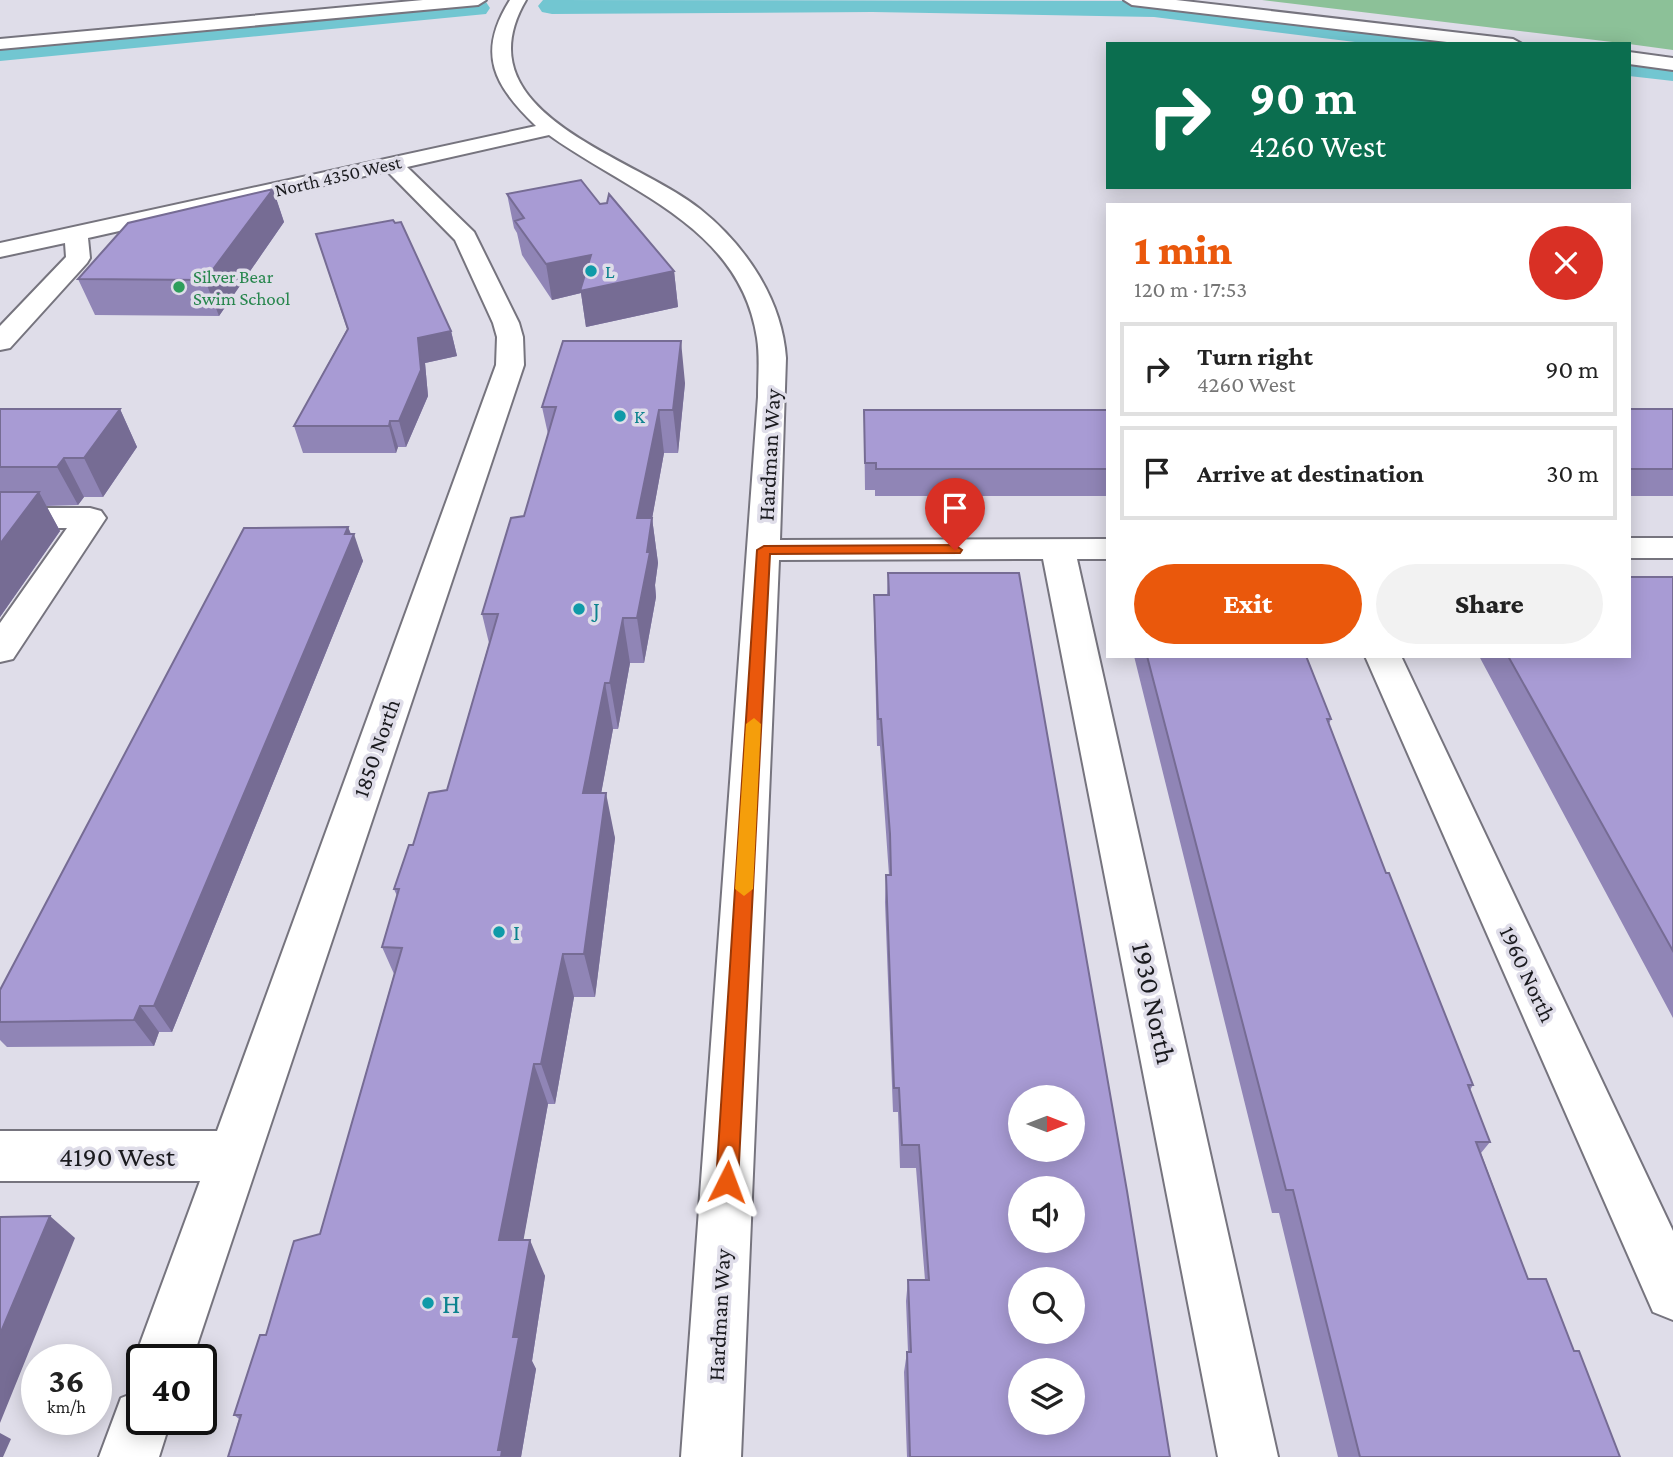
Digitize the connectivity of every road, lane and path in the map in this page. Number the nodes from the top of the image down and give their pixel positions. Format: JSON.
{"nodes":[{"id":1,"x":478,"y":0,"type":"edge"},
{"id":2,"x":518,"y":0,"type":"edge"},
{"id":3,"x":1132,"y":0,"type":"edge"},
{"id":4,"x":1496,"y":42,"type":"edge"},
{"id":5,"x":0,"y":44,"type":"edge"},
{"id":6,"x":1631,"y":58,"type":"edge"},
{"id":7,"x":1673,"y":64,"type":"edge"},
{"id":8,"x":553,"y":128,"type":"junction"},
{"id":9,"x":392,"y":164,"type":"junction"},
{"id":10,"x":76,"y":235,"type":"junction"},
{"id":11,"x":0,"y":250,"type":"edge"},
{"id":12,"x":0,"y":342,"type":"edge"},
{"id":13,"x":0,"y":518,"type":"edge"},
{"id":14,"x":1631,"y":548,"type":"edge"},
{"id":15,"x":1673,"y":548,"type":"edge"},
{"id":16,"x":1058,"y":549,"type":"junction"},
{"id":17,"x":1106,"y":549,"type":"edge"},
{"id":18,"x":764,"y":550,"type":"junction"},
{"id":19,"x":11,"y":618,"type":"edge"},
{"id":20,"x":0,"y":650,"type":"edge"},
{"id":21,"x":1384,"y":658,"type":"edge"},
{"id":22,"x":0,"y":1156,"type":"edge"},
{"id":23,"x":233,"y":1156,"type":"junction"},
{"id":24,"x":1673,"y":1292,"type":"edge"},
{"id":25,"x":168,"y":1344,"type":"edge"},
{"id":26,"x":137,"y":1435,"type":"edge"},
{"id":27,"x":129,"y":1457,"type":"edge"},
{"id":28,"x":711,"y":1457,"type":"edge"},
{"id":29,"x":1248,"y":1457,"type":"edge"}],
"edges":[{"from":1,"to":5,"type":"street"},
{"from":2,"to":8,"type":"street","name":"Hardman Way"},
{"from":3,"to":4,"type":"street"},
{"from":6,"to":7,"type":"street"},
{"from":8,"to":9,"type":"street","name":"North 4350 West"},
{"from":8,"to":18,"type":"street","name":"Hardman Way"},
{"from":9,"to":10,"type":"street","name":"North 4350 West"},
{"from":9,"to":23,"type":"street","name":"1850 North"},
{"from":10,"to":11,"type":"street","name":"North 4350 West"},
{"from":10,"to":12,"type":"street"},
{"from":13,"to":19,"type":"street"},
{"from":14,"to":15,"type":"street"},
{"from":16,"to":17,"type":"street"},
{"from":16,"to":18,"type":"street"},
{"from":16,"to":29,"type":"street","name":"1930 North"},
{"from":18,"to":28,"type":"street","name":"Hardman Way"},
{"from":19,"to":20,"type":"street"},
{"from":21,"to":24,"type":"street","name":"1960 North"},
{"from":22,"to":23,"type":"street","name":"4190 West"},
{"from":23,"to":25,"type":"street","name":"1850 North"},
{"from":26,"to":27,"type":"street"}]}
